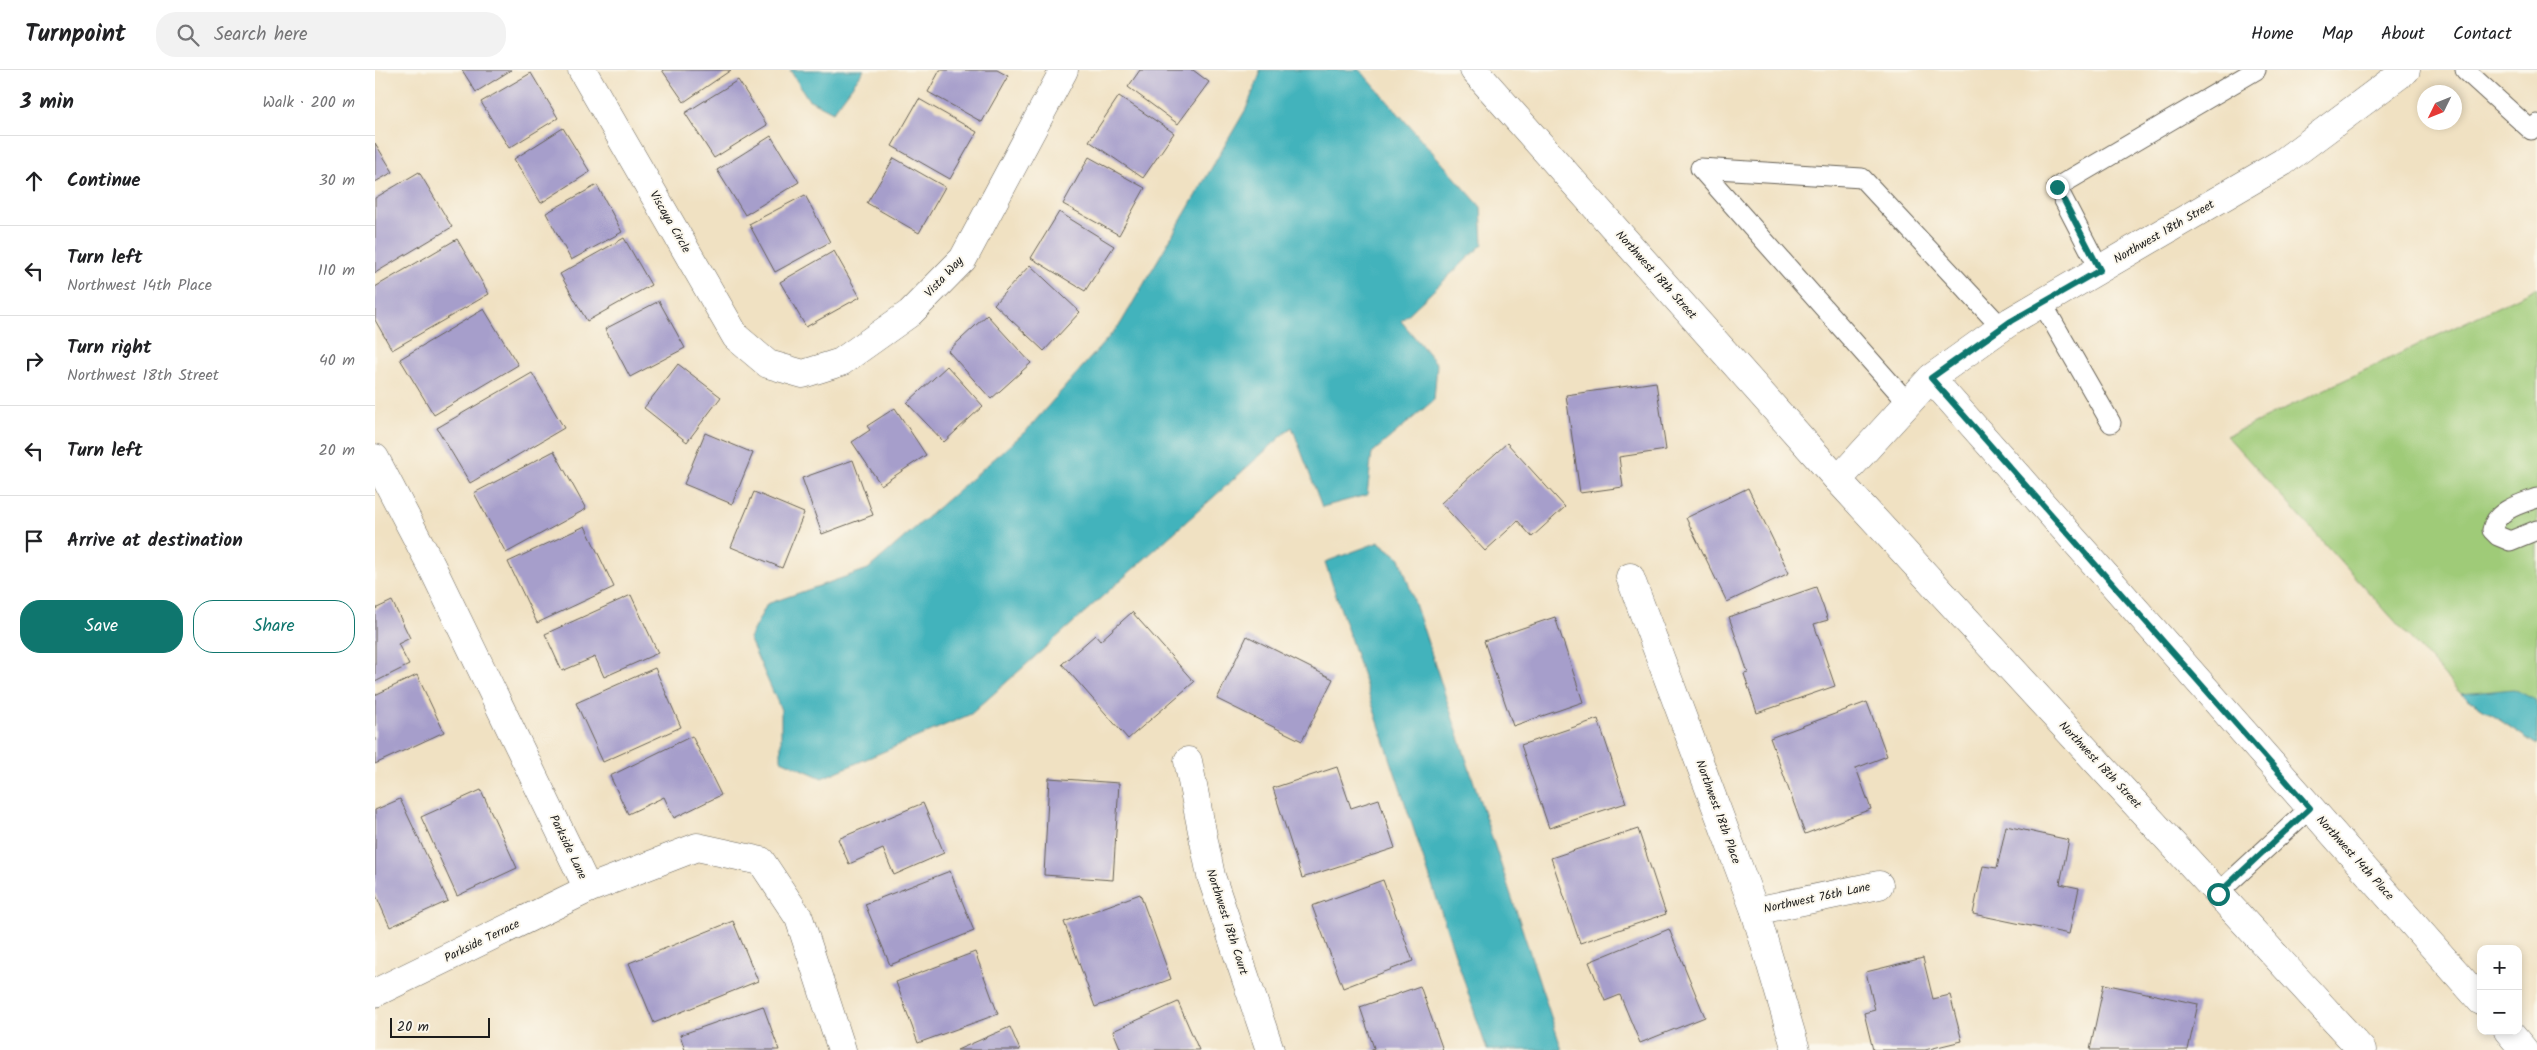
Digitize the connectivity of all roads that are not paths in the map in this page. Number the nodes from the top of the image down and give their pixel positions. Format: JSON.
{"nodes":[{"id":1,"x":582,"y":70,"type":"edge"},
{"id":2,"x":1064,"y":70,"type":"edge"},
{"id":3,"x":1474,"y":70,"type":"edge"},
{"id":4,"x":2256,"y":70,"type":"edge"},
{"id":5,"x":2406,"y":70,"type":"edge"},
{"id":6,"x":2465,"y":70,"type":"edge"},
{"id":7,"x":2537,"y":124,"type":"edge"},
{"id":8,"x":2100,"y":270,"type":"junction"},
{"id":9,"x":2043,"y":303,"type":"junction"},
{"id":10,"x":2002,"y":328,"type":"junction"},
{"id":11,"x":769,"y":364,"type":"joint"},
{"id":12,"x":1931,"y":378,"type":"junction"},
{"id":13,"x":1908,"y":403,"type":"junction"},
{"id":14,"x":2111,"y":423,"type":"dead end"},
{"id":15,"x":375,"y":458,"type":"edge"},
{"id":16,"x":1838,"y":480,"type":"junction"},
{"id":17,"x":2537,"y":498,"type":"edge"},
{"id":18,"x":2537,"y":530,"type":"edge"},
{"id":19,"x":1630,"y":577,"type":"dead end"},
{"id":20,"x":1188,"y":761,"type":"dead end"},
{"id":21,"x":2310,"y":808,"type":"junction"},
{"id":22,"x":1879,"y":885,"type":"dead end"},
{"id":23,"x":588,"y":889,"type":"junction"},
{"id":24,"x":2218,"y":894,"type":"junction"},
{"id":25,"x":1755,"y":911,"type":"junction"},
{"id":26,"x":375,"y":993,"type":"edge"},
{"id":27,"x":2477,"y":996,"type":"edge"},
{"id":28,"x":2512,"y":1035,"type":"edge"},
{"id":29,"x":842,"y":1050,"type":"edge"},
{"id":30,"x":1270,"y":1050,"type":"edge"},
{"id":31,"x":1796,"y":1050,"type":"edge"},
{"id":32,"x":2362,"y":1050,"type":"edge"},
{"id":33,"x":2525,"y":1050,"type":"edge"}],
"edges":[{"from":1,"to":11,"type":"street","name":"Viscaya Circle"},
{"from":2,"to":11,"type":"street","name":"Vista Way"},
{"from":3,"to":16,"type":"street","name":"Northwest 18th Street"},
{"from":4,"to":8,"type":"lane"},
{"from":5,"to":8,"type":"street","name":"Northwest 18th Street"},
{"from":6,"to":7,"type":"lane"},
{"from":8,"to":9,"type":"street","name":"Northwest 18th Street"},
{"from":9,"to":10,"type":"street","name":"Northwest 18th Street"},
{"from":9,"to":14,"type":"lane"},
{"from":10,"to":12,"type":"street","name":"Northwest 18th Street"},
{"from":10,"to":13,"type":"lane"},
{"from":12,"to":13,"type":"street","name":"Northwest 18th Street"},
{"from":12,"to":21,"type":"street","name":"Northwest 14th Place"},
{"from":13,"to":16,"type":"street","name":"Northwest 18th Street"},
{"from":15,"to":23,"type":"street","name":"Parkside Lane"},
{"from":16,"to":24,"type":"street","name":"Northwest 18th Street"},
{"from":17,"to":18,"type":"lane"},
{"from":19,"to":25,"type":"street","name":"Northwest 18th Place"},
{"from":20,"to":30,"type":"street","name":"Northwest 18th Court"},
{"from":21,"to":24,"type":"lane"},
{"from":21,"to":27,"type":"street","name":"Northwest 14th Place"},
{"from":22,"to":25,"type":"street","name":"Northwest 76th Lane"},
{"from":23,"to":26,"type":"street","name":"Parkside Terrace"},
{"from":23,"to":29,"type":"street","name":"Parkside Lane"},
{"from":24,"to":32,"type":"street","name":"Northwest 18th Street"},
{"from":25,"to":31,"type":"street","name":"Northwest 18th Place"},
{"from":28,"to":33,"type":"street"}]}
